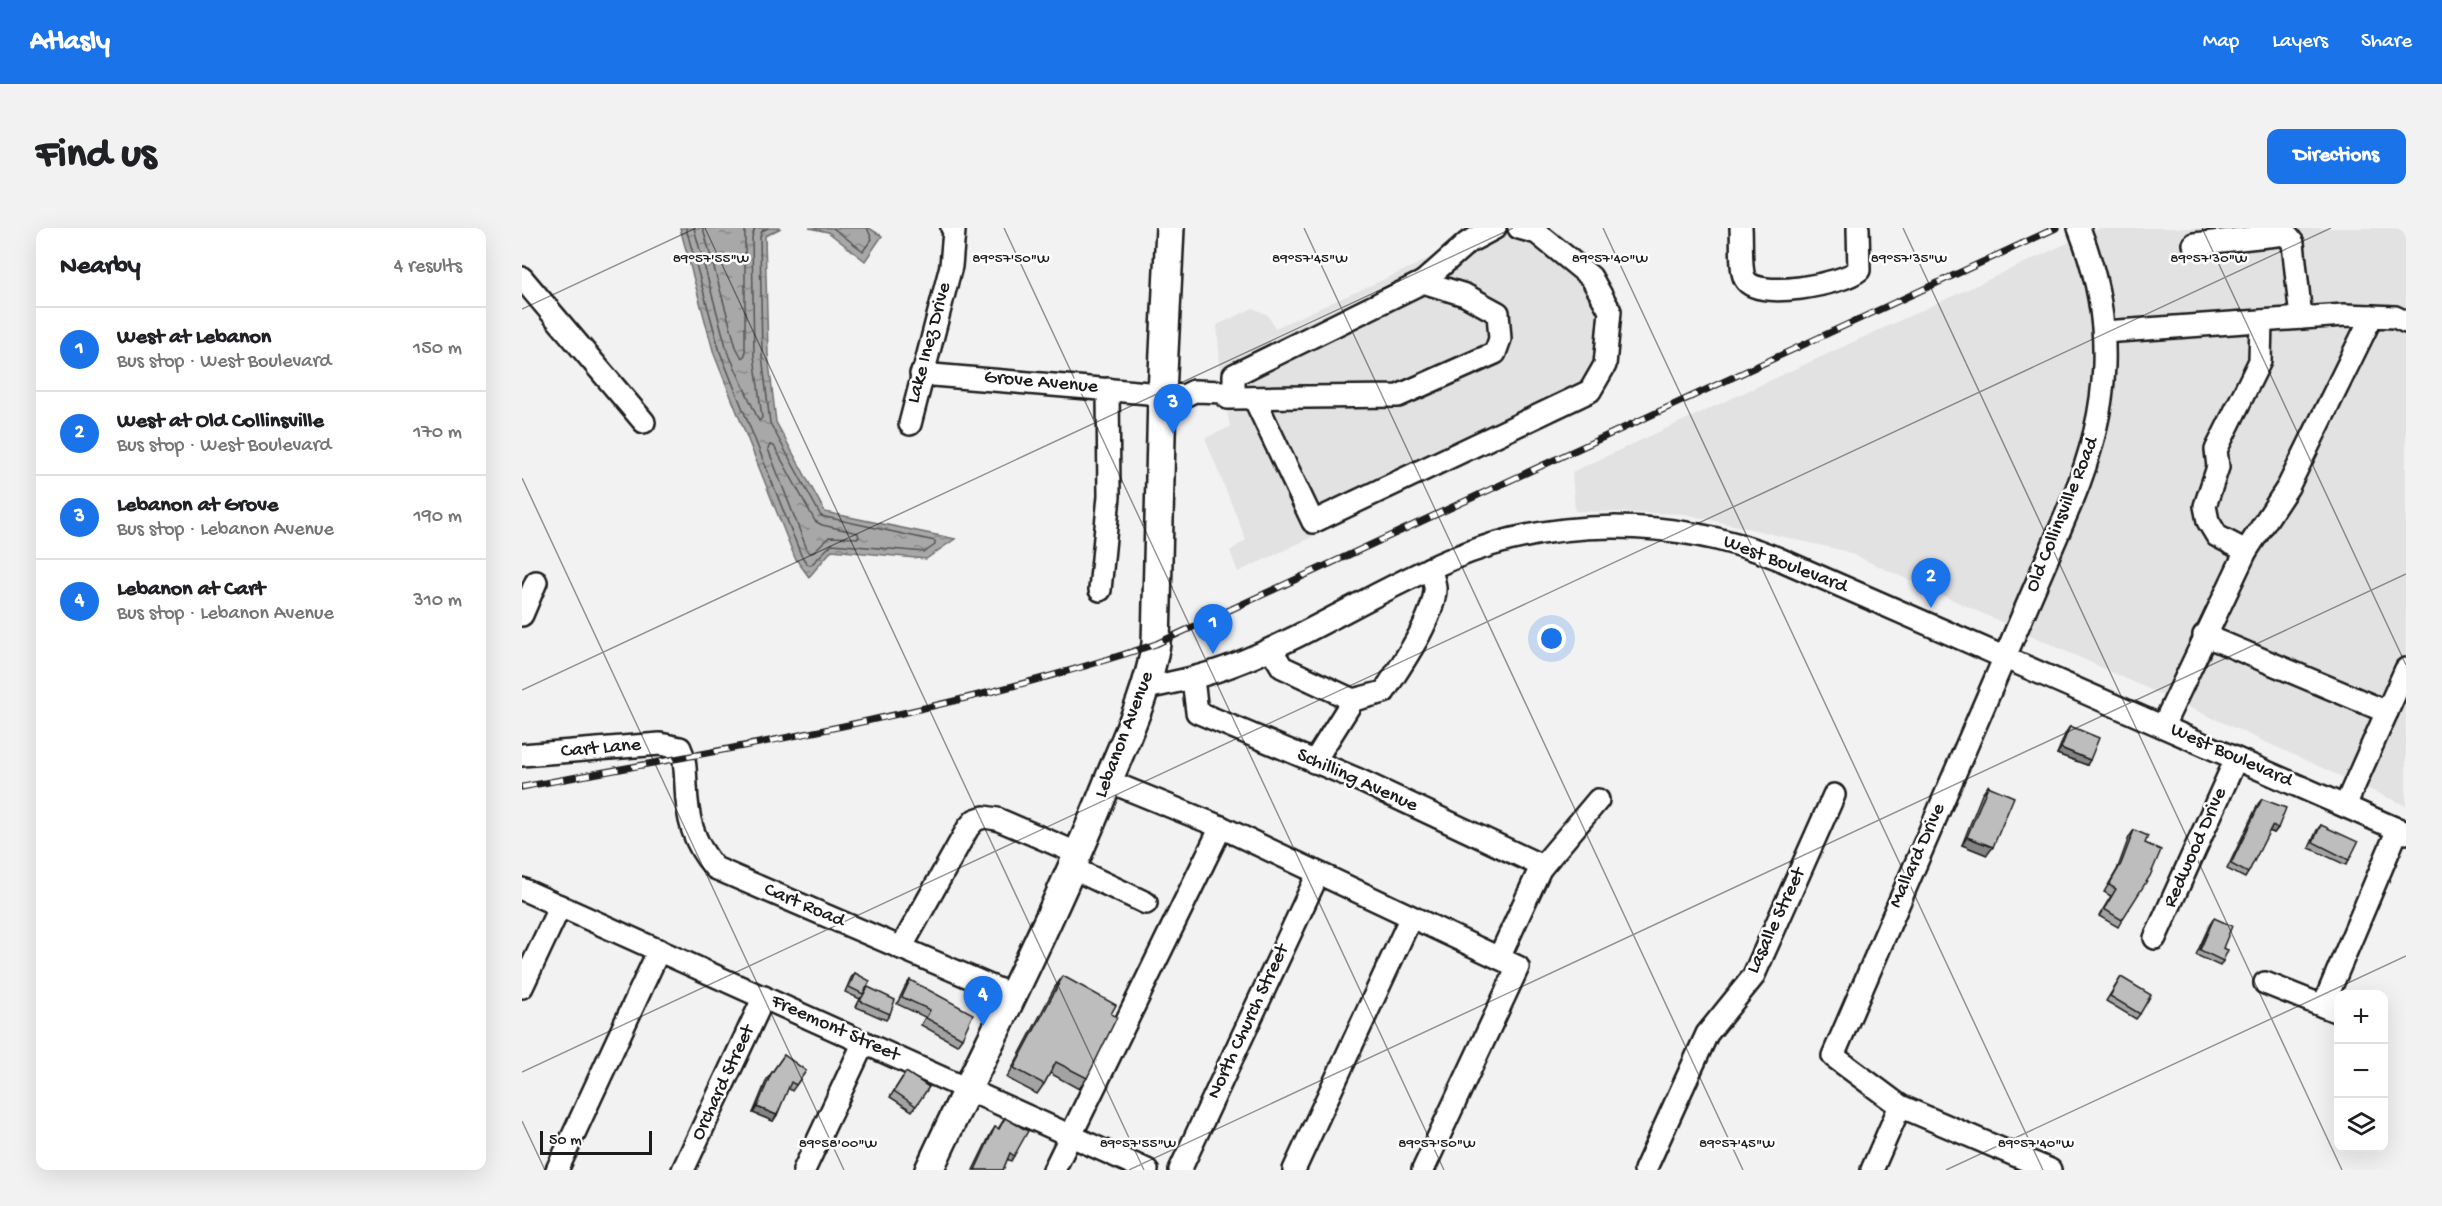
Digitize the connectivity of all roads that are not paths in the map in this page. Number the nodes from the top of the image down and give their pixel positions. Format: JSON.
{"nodes":[{"id":1,"x":952,"y":228,"type":"edge"},
{"id":2,"x":1170,"y":228,"type":"edge"},
{"id":3,"x":1495,"y":228,"type":"edge"},
{"id":4,"x":1519,"y":228,"type":"edge"},
{"id":5,"x":1741,"y":228,"type":"edge"},
{"id":6,"x":1858,"y":228,"type":"edge"},
{"id":7,"x":2079,"y":228,"type":"edge"},
{"id":8,"x":2194,"y":244,"type":"dead end"},
{"id":9,"x":522,"y":278,"type":"edge"},
{"id":10,"x":1423,"y":282,"type":"junction"},
{"id":11,"x":2372,"y":316,"type":"junction"},
{"id":12,"x":2301,"y":318,"type":"junction"},
{"id":13,"x":2261,"y":321,"type":"junction"},
{"id":14,"x":2406,"y":322,"type":"edge"},
{"id":15,"x":2104,"y":332,"type":"junction"},
{"id":16,"x":921,"y":374,"type":"junction"},
{"id":17,"x":1108,"y":388,"type":"junction"},
{"id":18,"x":1173,"y":395,"type":"junction"},
{"id":19,"x":1238,"y":398,"type":"junction"},
{"id":20,"x":644,"y":422,"type":"dead end"},
{"id":21,"x":909,"y":424,"type":"dead end"},
{"id":22,"x":2246,"y":551,"type":"junction"},
{"id":23,"x":1430,"y":568,"type":"junction"},
{"id":24,"x":536,"y":582,"type":"dead end"},
{"id":25,"x":1100,"y":590,"type":"dead end"},
{"id":26,"x":522,"y":615,"type":"edge"},
{"id":27,"x":2204,"y":635,"type":"junction"},
{"id":28,"x":1271,"y":649,"type":"junction"},
{"id":29,"x":2005,"y":657,"type":"junction"},
{"id":30,"x":2406,"y":669,"type":"edge"},
{"id":31,"x":1192,"y":679,"type":"junction"},
{"id":32,"x":1146,"y":688,"type":"junction"},
{"id":33,"x":1353,"y":700,"type":"junction"},
{"id":34,"x":2387,"y":712,"type":"junction"},
{"id":35,"x":2163,"y":726,"type":"junction"},
{"id":36,"x":680,"y":748,"type":"joint"},
{"id":37,"x":522,"y":755,"type":"edge"},
{"id":38,"x":2236,"y":759,"type":"junction"},
{"id":39,"x":1314,"y":762,"type":"junction"},
{"id":40,"x":1108,"y":781,"type":"junction"},
{"id":41,"x":1834,"y":795,"type":"dead end"},
{"id":42,"x":1598,"y":800,"type":"dead end"},
{"id":43,"x":2345,"y":806,"type":"junction"},
{"id":44,"x":1221,"y":827,"type":"junction"},
{"id":45,"x":2402,"y":831,"type":"edge"},
{"id":46,"x":1075,"y":861,"type":"junction"},
{"id":47,"x":1540,"y":869,"type":"junction"},
{"id":48,"x":1318,"y":874,"type":"junction"},
{"id":49,"x":522,"y":889,"type":"edge"},
{"id":50,"x":1146,"y":903,"type":"dead end"},
{"id":51,"x":560,"y":906,"type":"junction"},
{"id":52,"x":1411,"y":917,"type":"junction"},
{"id":53,"x":2155,"y":938,"type":"dead end"},
{"id":54,"x":901,"y":948,"type":"junction"},
{"id":55,"x":659,"y":950,"type":"junction"},
{"id":56,"x":1499,"y":958,"type":"junction"},
{"id":57,"x":2265,"y":983,"type":"dead end"},
{"id":58,"x":522,"y":987,"type":"edge"},
{"id":59,"x":1011,"y":995,"type":"junction"},
{"id":60,"x":764,"y":997,"type":"junction"},
{"id":61,"x":2331,"y":1009,"type":"edge"},
{"id":62,"x":864,"y":1042,"type":"junction"},
{"id":63,"x":967,"y":1088,"type":"junction"},
{"id":64,"x":1900,"y":1106,"type":"junction"},
{"id":65,"x":1070,"y":1135,"type":"junction"},
{"id":66,"x":557,"y":1170,"type":"edge"},
{"id":67,"x":683,"y":1170,"type":"edge"},
{"id":68,"x":804,"y":1170,"type":"edge"},
{"id":69,"x":929,"y":1170,"type":"edge"},
{"id":70,"x":1054,"y":1170,"type":"edge"},
{"id":71,"x":1147,"y":1170,"type":"edge"},
{"id":72,"x":1180,"y":1170,"type":"edge"},
{"id":73,"x":1294,"y":1170,"type":"edge"},
{"id":74,"x":1423,"y":1170,"type":"edge"},
{"id":75,"x":1645,"y":1170,"type":"edge"},
{"id":76,"x":1872,"y":1170,"type":"edge"},
{"id":77,"x":2050,"y":1170,"type":"edge"}],
"edges":[{"from":1,"to":16,"type":"street","name":"Lake Inez Drive"},
{"from":2,"to":18,"type":"main road","name":"Lebanon Avenue"},
{"from":3,"to":10,"type":"street"},
{"from":4,"to":19,"type":"street"},
{"from":5,"to":6,"type":"street"},
{"from":7,"to":15,"type":"street","name":"Old Collinsville Road"},
{"from":8,"to":12,"type":"street"},
{"from":9,"to":20,"type":"street"},
{"from":10,"to":19,"type":"street"},
{"from":10,"to":19,"type":"street"},
{"from":11,"to":12,"type":"street"},
{"from":11,"to":14,"type":"street"},
{"from":11,"to":22,"type":"street"},
{"from":12,"to":13,"type":"street"},
{"from":13,"to":15,"type":"street"},
{"from":13,"to":22,"type":"street"},
{"from":15,"to":29,"type":"street","name":"Old Collinsville Road"},
{"from":16,"to":17,"type":"street","name":"Grove Avenue"},
{"from":16,"to":21,"type":"street","name":"Lake Inez Drive"},
{"from":17,"to":18,"type":"street","name":"Grove Avenue"},
{"from":17,"to":25,"type":"street"},
{"from":18,"to":19,"type":"street","name":"Grove Avenue"},
{"from":18,"to":32,"type":"main road","name":"Lebanon Avenue"},
{"from":22,"to":27,"type":"street"},
{"from":23,"to":28,"type":"street","name":"West Boulevard"},
{"from":23,"to":29,"type":"street","name":"West Boulevard"},
{"from":23,"to":33,"type":"street"},
{"from":24,"to":26,"type":"street"},
{"from":27,"to":34,"type":"street"},
{"from":27,"to":35,"type":"street"},
{"from":28,"to":31,"type":"street","name":"West Boulevard"},
{"from":28,"to":33,"type":"street"},
{"from":29,"to":35,"type":"street","name":"West Boulevard"},
{"from":29,"to":64,"type":"street","name":"Mallard Drive"},
{"from":30,"to":34,"type":"street"},
{"from":31,"to":32,"type":"street","name":"West Boulevard"},
{"from":31,"to":39,"type":"street","name":"Schilling Avenue"},
{"from":32,"to":40,"type":"main road","name":"Lebanon Avenue"},
{"from":33,"to":39,"type":"street"},
{"from":34,"to":43,"type":"street"},
{"from":35,"to":38,"type":"street","name":"West Boulevard"},
{"from":36,"to":37,"type":"street","name":"Cart Lane"},
{"from":36,"to":54,"type":"street","name":"Cart Road"},
{"from":38,"to":43,"type":"street","name":"West Boulevard"},
{"from":38,"to":53,"type":"street","name":"Redwood Drive"},
{"from":39,"to":47,"type":"street","name":"Schilling Avenue"},
{"from":40,"to":44,"type":"street"},
{"from":40,"to":46,"type":"main road","name":"Lebanon Avenue"},
{"from":41,"to":75,"type":"street","name":"Lasalle Street"},
{"from":42,"to":47,"type":"street"},
{"from":43,"to":45,"type":"street","name":"West Boulevard"},
{"from":44,"to":48,"type":"street"},
{"from":44,"to":65,"type":"street"},
{"from":45,"to":61,"type":"street"},
{"from":46,"to":50,"type":"street"},
{"from":46,"to":54,"type":"street"},
{"from":46,"to":59,"type":"main road","name":"Lebanon Avenue"},
{"from":47,"to":56,"type":"street"},
{"from":48,"to":52,"type":"street"},
{"from":48,"to":72,"type":"street","name":"North Church Street"},
{"from":49,"to":51,"type":"street","name":"Freemont Street"},
{"from":51,"to":55,"type":"street","name":"Freemont Street"},
{"from":51,"to":58,"type":"street"},
{"from":52,"to":56,"type":"street"},
{"from":52,"to":73,"type":"street"},
{"from":54,"to":59,"type":"street","name":"Cart Road"},
{"from":55,"to":60,"type":"street","name":"Freemont Street"},
{"from":55,"to":66,"type":"street"},
{"from":56,"to":74,"type":"street"},
{"from":57,"to":61,"type":"street"},
{"from":59,"to":63,"type":"main road","name":"Lebanon Avenue"},
{"from":60,"to":62,"type":"street","name":"Freemont Street"},
{"from":60,"to":67,"type":"street","name":"Orchard Street"},
{"from":62,"to":63,"type":"street","name":"Freemont Street"},
{"from":62,"to":68,"type":"street"},
{"from":63,"to":65,"type":"street","name":"Freemont Street"},
{"from":63,"to":69,"type":"main road","name":"Lebanon Avenue"},
{"from":64,"to":76,"type":"street"},
{"from":64,"to":77,"type":"street"},
{"from":65,"to":70,"type":"street"},
{"from":65,"to":71,"type":"street","name":"Freemont Street"}]}
